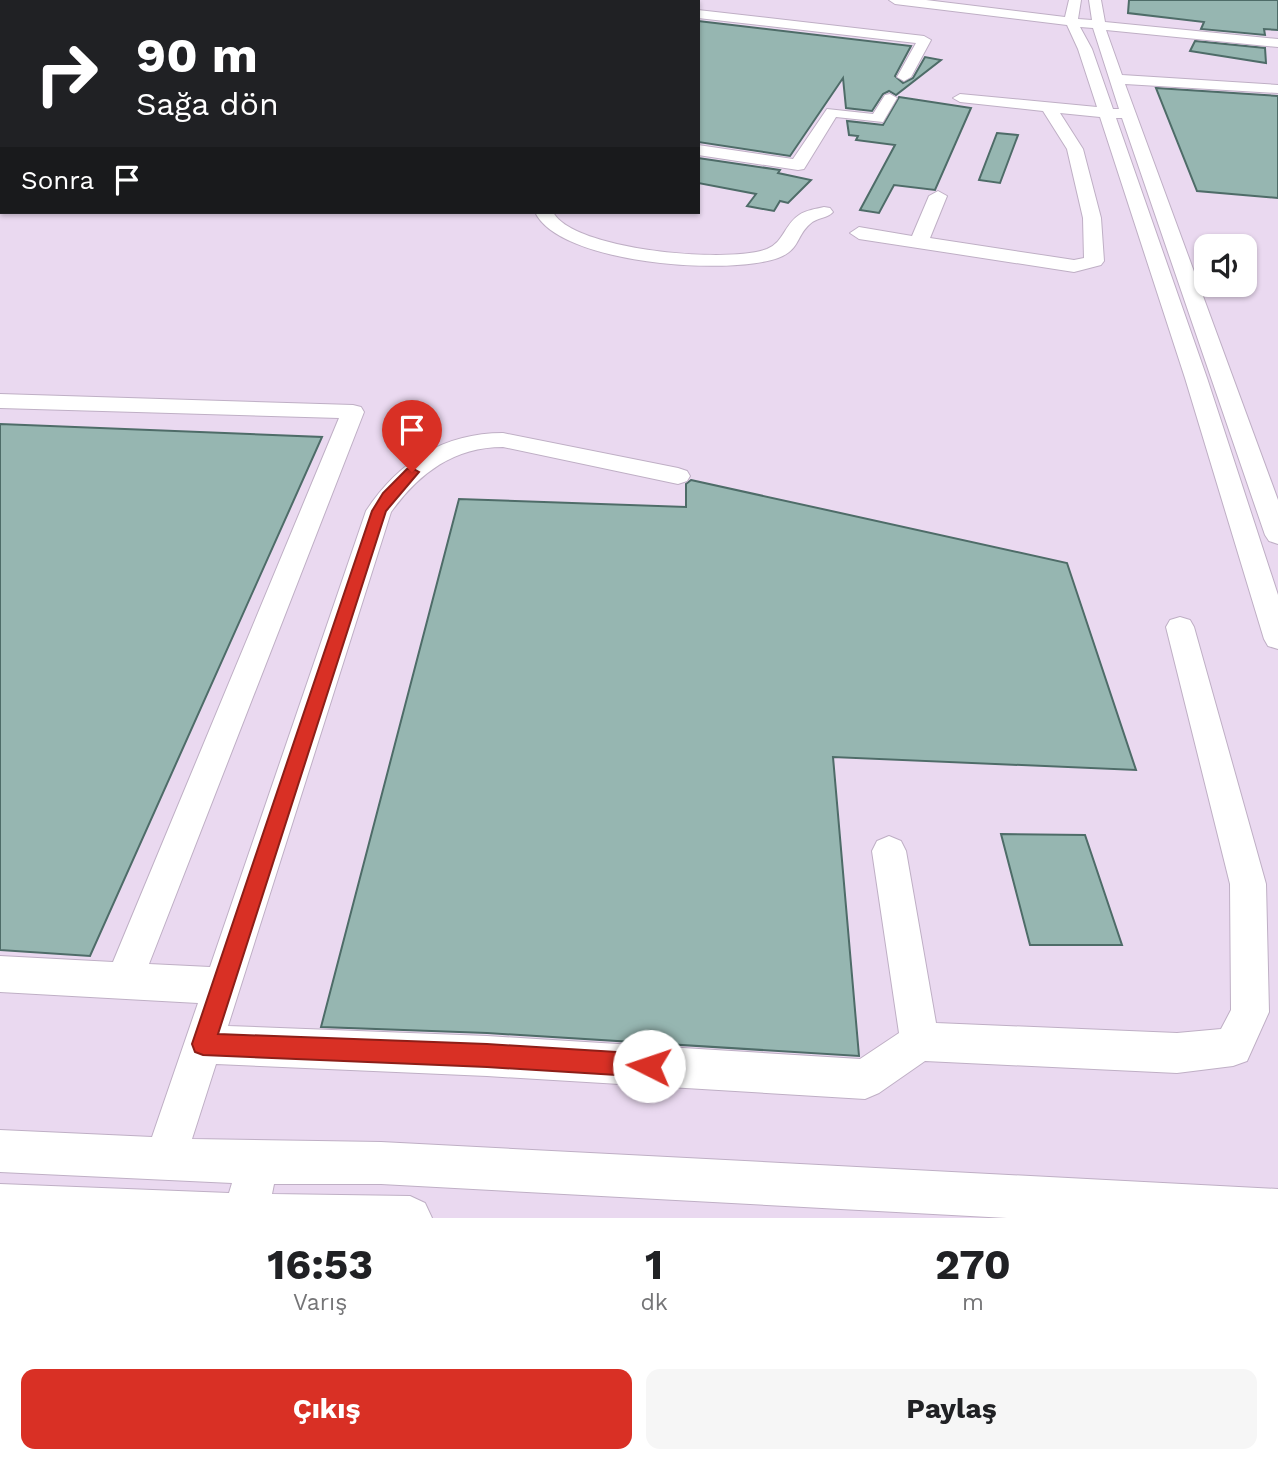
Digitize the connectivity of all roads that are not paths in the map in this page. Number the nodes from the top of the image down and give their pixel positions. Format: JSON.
{"nodes":[{"id":1,"x":895,"y":0,"type":"edge"},
{"id":2,"x":941,"y":0,"type":"edge"},
{"id":3,"x":1072,"y":11,"type":"edge"},
{"id":4,"x":700,"y":14,"type":"edge"},
{"id":5,"x":1097,"y":14,"type":"edge"},
{"id":6,"x":1278,"y":37,"type":"edge"},
{"id":7,"x":1278,"y":43,"type":"edge"},
{"id":8,"x":904,"y":77,"type":"dead end"},
{"id":9,"x":1115,"y":79,"type":"junction"},
{"id":10,"x":1278,"y":89,"type":"edge"},
{"id":11,"x":890,"y":98,"type":"dead end"},
{"id":12,"x":960,"y":98,"type":"dead end"},
{"id":13,"x":1049,"y":108,"type":"junction"},
{"id":14,"x":1105,"y":114,"type":"junction"},
{"id":15,"x":1129,"y":115,"type":"junction"},
{"id":16,"x":700,"y":150,"type":"edge"},
{"id":17,"x":938,"y":196,"type":"dead end"},
{"id":18,"x":824,"y":212,"type":"dead end"},
{"id":19,"x":545,"y":214,"type":"edge"},
{"id":20,"x":859,"y":233,"type":"dead end"},
{"id":21,"x":919,"y":242,"type":"junction"},
{"id":22,"x":1196,"y":378,"type":"junction"},
{"id":23,"x":1221,"y":380,"type":"junction"},
{"id":24,"x":0,"y":401,"type":"edge"},
{"id":25,"x":678,"y":475,"type":"dead end"},
{"id":26,"x":1278,"y":535,"type":"edge"},
{"id":27,"x":1181,"y":627,"type":"dead end"},
{"id":28,"x":1278,"y":639,"type":"edge"},
{"id":29,"x":889,"y":851,"type":"dead end"},
{"id":30,"x":0,"y":974,"type":"edge"},
{"id":31,"x":124,"y":981,"type":"junction"},
{"id":32,"x":222,"y":986,"type":"junction"},
{"id":33,"x":920,"y":1042,"type":"junction"},
{"id":34,"x":203,"y":1044,"type":"junction"},
{"id":35,"x":0,"y":1151,"type":"edge"},
{"id":36,"x":165,"y":1158,"type":"junction"},
{"id":37,"x":258,"y":1163,"type":"junction"},
{"id":38,"x":0,"y":1206,"type":"edge"},
{"id":39,"x":1278,"y":1210,"type":"edge"},
{"id":40,"x":244,"y":1217,"type":"edge"},
{"id":41,"x":411,"y":1218,"type":"edge"}],
"edges":[{"from":1,"to":3,"type":"street"},
{"from":2,"to":3,"type":"street"},
{"from":3,"to":5,"type":"street"},
{"from":3,"to":14,"type":"street"},
{"from":4,"to":8,"type":"street"},
{"from":5,"to":6,"type":"street"},
{"from":5,"to":7,"type":"street"},
{"from":5,"to":9,"type":"street"},
{"from":9,"to":10,"type":"street"},
{"from":9,"to":15,"type":"street"},
{"from":11,"to":16,"type":"street"},
{"from":12,"to":13,"type":"street"},
{"from":13,"to":14,"type":"street"},
{"from":13,"to":21,"type":"street"},
{"from":14,"to":15,"type":"street"},
{"from":14,"to":22,"type":"street"},
{"from":15,"to":23,"type":"street"},
{"from":17,"to":21,"type":"street"},
{"from":18,"to":19,"type":"street"},
{"from":20,"to":21,"type":"street"},
{"from":22,"to":23,"type":"street"},
{"from":22,"to":28,"type":"street"},
{"from":23,"to":26,"type":"street"},
{"from":24,"to":31,"type":"street"},
{"from":25,"to":32,"type":"street"},
{"from":27,"to":33,"type":"street"},
{"from":29,"to":33,"type":"street"},
{"from":30,"to":31,"type":"street"},
{"from":31,"to":32,"type":"street"},
{"from":32,"to":34,"type":"street"},
{"from":33,"to":34,"type":"street"},
{"from":34,"to":36,"type":"street"},
{"from":35,"to":36,"type":"street"},
{"from":36,"to":37,"type":"street"},
{"from":37,"to":39,"type":"street"},
{"from":37,"to":40,"type":"street"},
{"from":38,"to":40,"type":"street"},
{"from":40,"to":41,"type":"street"}]}
